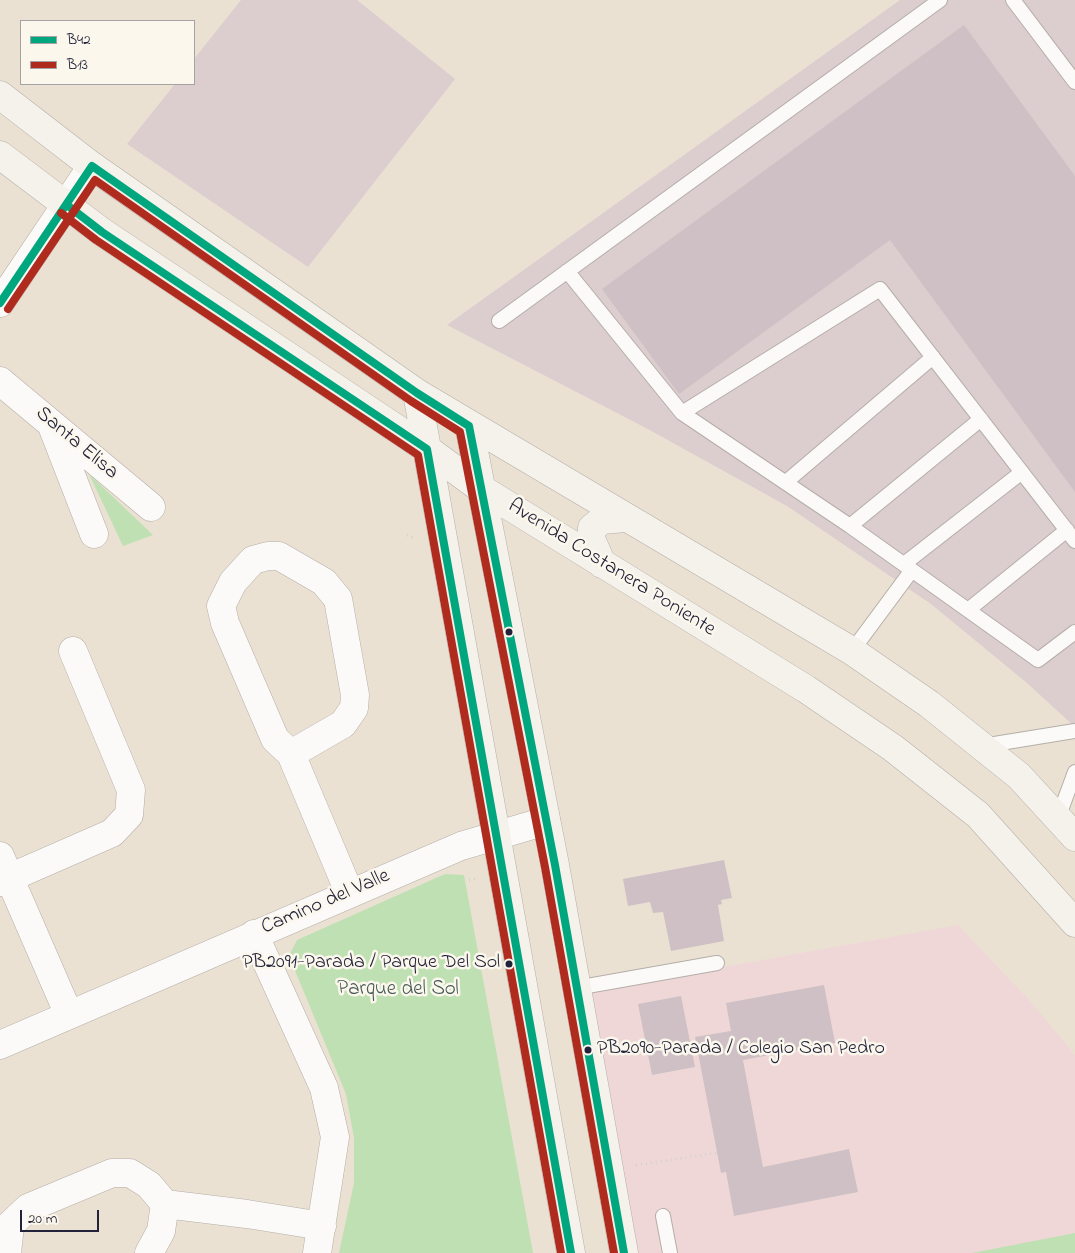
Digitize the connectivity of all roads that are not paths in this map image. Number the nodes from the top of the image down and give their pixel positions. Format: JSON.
{"nodes":[{"id":1,"x":940,"y":0,"type":"edge"},
{"id":2,"x":1013,"y":0,"type":"edge"},
{"id":3,"x":1075,"y":82,"type":"edge"},
{"id":4,"x":0,"y":94,"type":"edge"},
{"id":5,"x":0,"y":155,"type":"edge"},
{"id":6,"x":92,"y":166,"type":"junction"},
{"id":7,"x":67,"y":205,"type":"junction"},
{"id":8,"x":567,"y":271,"type":"junction"},
{"id":9,"x":0,"y":303,"type":"edge"},
{"id":10,"x":499,"y":321,"type":"dead end"},
{"id":11,"x":933,"y":357,"type":"junction"},
{"id":12,"x":0,"y":381,"type":"edge"},
{"id":13,"x":417,"y":393,"type":"junction"},
{"id":14,"x":682,"y":413,"type":"junction"},
{"id":15,"x":981,"y":419,"type":"junction"},
{"id":16,"x":50,"y":421,"type":"junction"},
{"id":17,"x":469,"y":426,"type":"junction"},
{"id":18,"x":427,"y":449,"type":"junction"},
{"id":19,"x":1022,"y":472,"type":"junction"},
{"id":20,"x":786,"y":482,"type":"junction"},
{"id":21,"x":480,"y":488,"type":"junction"},
{"id":22,"x":151,"y":507,"type":"dead end"},
{"id":23,"x":626,"y":518,"type":"junction"},
{"id":24,"x":850,"y":526,"type":"junction"},
{"id":25,"x":94,"y":534,"type":"dead end"},
{"id":26,"x":1071,"y":536,"type":"edge"},
{"id":27,"x":602,"y":564,"type":"junction"},
{"id":28,"x":908,"y":567,"type":"junction"},
{"id":29,"x":968,"y":610,"type":"junction"},
{"id":30,"x":1075,"y":632,"type":"edge"},
{"id":31,"x":73,"y":651,"type":"dead end"},
{"id":32,"x":852,"y":651,"type":"junction"},
{"id":33,"x":1075,"y":731,"type":"edge"},
{"id":34,"x":982,"y":746,"type":"junction"},
{"id":35,"x":292,"y":754,"type":"junction"},
{"id":36,"x":1075,"y":772,"type":"edge"},
{"id":37,"x":546,"y":821,"type":"junction"},
{"id":38,"x":1066,"y":828,"type":"edge"},
{"id":39,"x":496,"y":834,"type":"junction"},
{"id":40,"x":3,"y":872,"type":"edge"},
{"id":41,"x":349,"y":892,"type":"junction"},
{"id":42,"x":1075,"y":923,"type":"edge"},
{"id":43,"x":254,"y":934,"type":"junction"},
{"id":44,"x":717,"y":963,"type":"dead end"},
{"id":45,"x":576,"y":988,"type":"junction"},
{"id":46,"x":69,"y":1015,"type":"junction"},
{"id":47,"x":0,"y":1045,"type":"edge"},
{"id":48,"x":165,"y":1204,"type":"junction"},
{"id":49,"x":663,"y":1216,"type":"dead end"},
{"id":50,"x":322,"y":1226,"type":"junction"},
{"id":51,"x":7,"y":1253,"type":"edge"},
{"id":52,"x":149,"y":1253,"type":"edge"},
{"id":53,"x":317,"y":1253,"type":"edge"},
{"id":54,"x":570,"y":1253,"type":"edge"},
{"id":55,"x":624,"y":1253,"type":"edge"},
{"id":56,"x":670,"y":1253,"type":"edge"}],
"edges":[{"from":1,"to":8,"type":"lane"},
{"from":2,"to":3,"type":"lane"},
{"from":4,"to":6,"type":"street"},
{"from":5,"to":7,"type":"street","name":"Avenida Costanera Poniente"},
{"from":6,"to":7,"type":"street"},
{"from":6,"to":13,"type":"street"},
{"from":7,"to":9,"type":"street"},
{"from":7,"to":18,"type":"street","name":"Avenida Costanera Poniente"},
{"from":8,"to":10,"type":"lane"},
{"from":8,"to":14,"type":"lane"},
{"from":11,"to":14,"type":"lane"},
{"from":11,"to":15,"type":"lane"},
{"from":11,"to":20,"type":"lane"},
{"from":12,"to":16,"type":"street","name":"Santa Elisa"},
{"from":13,"to":17,"type":"street"},
{"from":13,"to":18,"type":"street"},
{"from":14,"to":20,"type":"lane"},
{"from":15,"to":19,"type":"lane"},
{"from":15,"to":24,"type":"lane"},
{"from":16,"to":22,"type":"street","name":"Santa Elisa"},
{"from":16,"to":25,"type":"street"},
{"from":17,"to":21,"type":"street"},
{"from":17,"to":23,"type":"street"},
{"from":18,"to":21,"type":"street","name":"Avenida Costanera Poniente"},
{"from":18,"to":39,"type":"street"},
{"from":19,"to":26,"type":"lane"},
{"from":19,"to":28,"type":"lane"},
{"from":20,"to":24,"type":"lane"},
{"from":21,"to":27,"type":"street","name":"Avenida Costanera Poniente"},
{"from":21,"to":37,"type":"street"},
{"from":23,"to":27,"type":"street"},
{"from":23,"to":32,"type":"street"},
{"from":24,"to":28,"type":"lane"},
{"from":26,"to":29,"type":"lane"},
{"from":27,"to":42,"type":"street","name":"Avenida Costanera Poniente"},
{"from":28,"to":29,"type":"lane"},
{"from":28,"to":32,"type":"lane"},
{"from":29,"to":30,"type":"lane"},
{"from":31,"to":40,"type":"street"},
{"from":32,"to":34,"type":"street"},
{"from":33,"to":34,"type":"lane"},
{"from":34,"to":38,"type":"street"},
{"from":35,"to":35,"type":"street"},
{"from":35,"to":41,"type":"street"},
{"from":36,"to":38,"type":"lane"},
{"from":37,"to":39,"type":"street","name":"Camino del Valle"},
{"from":37,"to":45,"type":"street"},
{"from":39,"to":41,"type":"street","name":"Camino del Valle"},
{"from":39,"to":54,"type":"street"},
{"from":40,"to":46,"type":"street"},
{"from":41,"to":43,"type":"street","name":"Camino del Valle"},
{"from":43,"to":46,"type":"street","name":"Camino del Valle"},
{"from":43,"to":50,"type":"street"},
{"from":44,"to":45,"type":"lane"},
{"from":45,"to":55,"type":"street"},
{"from":46,"to":47,"type":"street","name":"Camino del Valle"},
{"from":48,"to":50,"type":"street"},
{"from":48,"to":51,"type":"street"},
{"from":48,"to":52,"type":"street"},
{"from":49,"to":56,"type":"lane"},
{"from":50,"to":53,"type":"street"}]}
